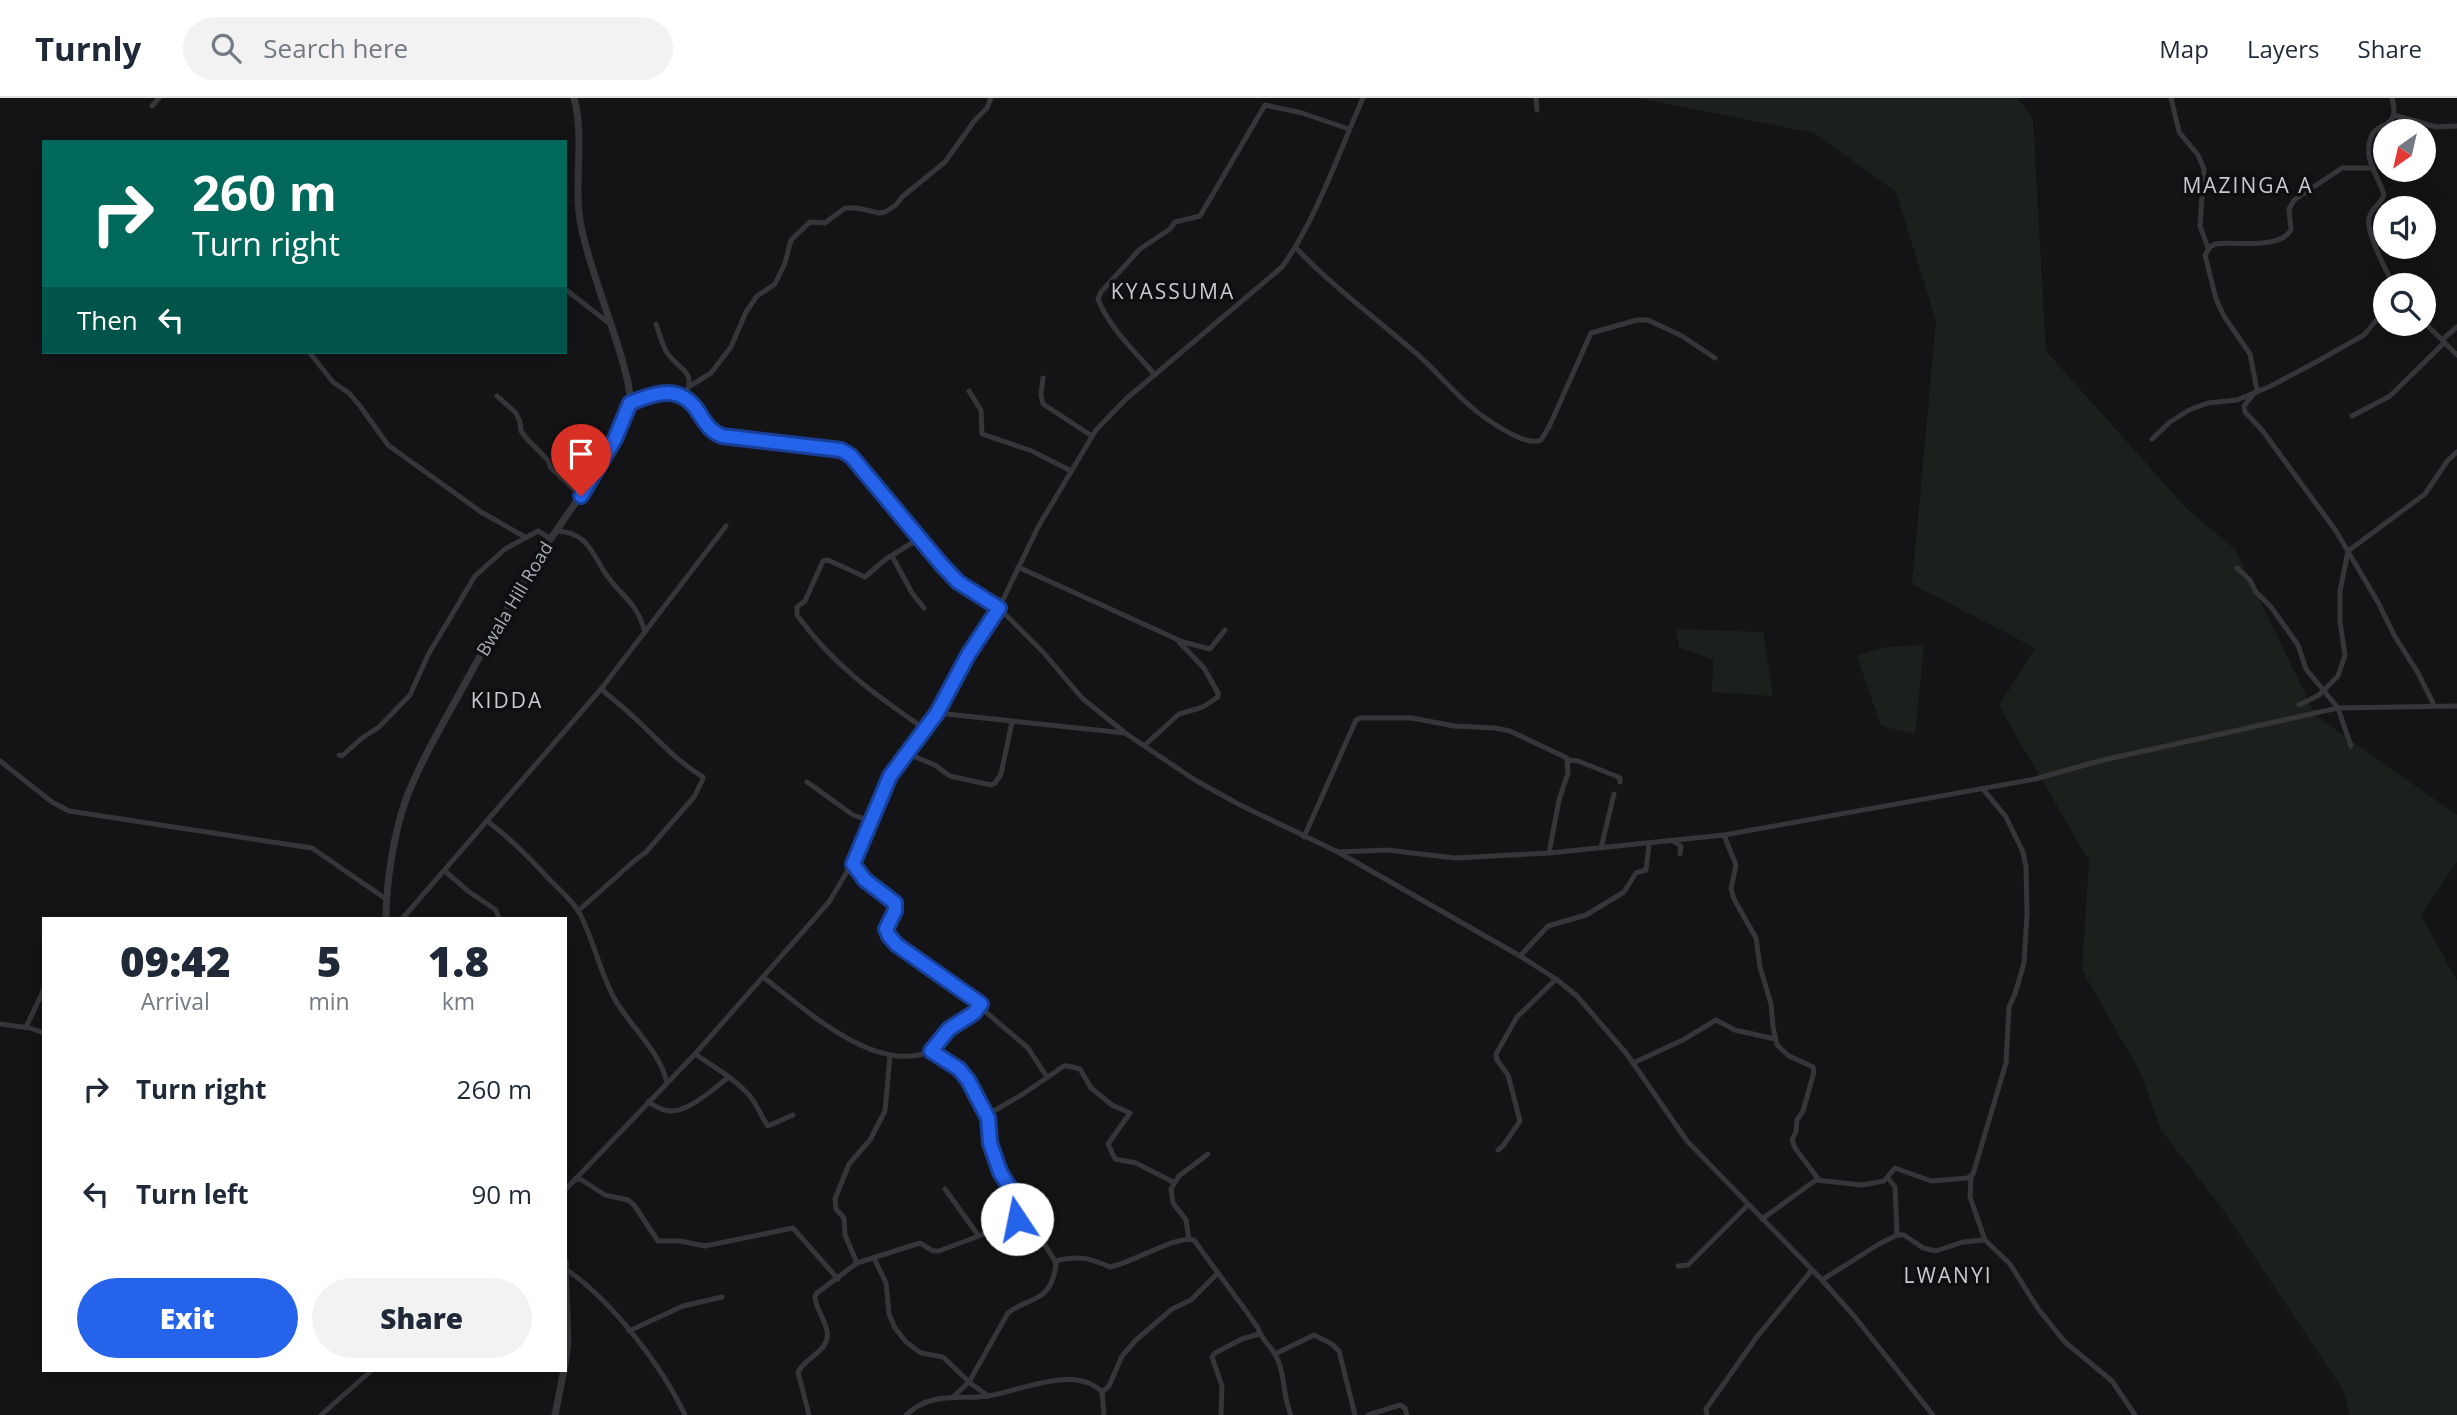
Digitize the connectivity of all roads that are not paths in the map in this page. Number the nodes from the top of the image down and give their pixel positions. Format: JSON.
{"nodes":[{"id":1,"x":159,"y":98,"type":"edge"},
{"id":2,"x":575,"y":98,"type":"edge"},
{"id":3,"x":991,"y":98,"type":"edge"},
{"id":4,"x":1363,"y":98,"type":"edge"},
{"id":5,"x":1536,"y":98,"type":"edge"},
{"id":6,"x":2171,"y":98,"type":"edge"},
{"id":7,"x":2392,"y":98,"type":"edge"},
{"id":8,"x":152,"y":106,"type":"dead end"},
{"id":9,"x":1537,"y":110,"type":"dead end"},
{"id":10,"x":2394,"y":115,"type":"junction"},
{"id":11,"x":2457,"y":126,"type":"edge"},
{"id":12,"x":1349,"y":129,"type":"junction"},
{"id":13,"x":2371,"y":167,"type":"junction"},
{"id":14,"x":1296,"y":248,"type":"junction"},
{"id":15,"x":2208,"y":249,"type":"junction"},
{"id":16,"x":2389,"y":273,"type":"edge"},
{"id":17,"x":567,"y":291,"type":"edge"},
{"id":18,"x":656,"y":324,"type":"dead end"},
{"id":19,"x":2373,"y":324,"type":"edge"},
{"id":20,"x":612,"y":326,"type":"junction"},
{"id":21,"x":2457,"y":327,"type":"edge"},
{"id":22,"x":2436,"y":335,"type":"edge"},
{"id":23,"x":2443,"y":342,"type":"junction"},
{"id":24,"x":311,"y":354,"type":"edge"},
{"id":25,"x":2457,"y":355,"type":"edge"},
{"id":26,"x":1715,"y":358,"type":"dead end"},
{"id":27,"x":1155,"y":375,"type":"junction"},
{"id":28,"x":1043,"y":378,"type":"dead end"},
{"id":29,"x":690,"y":386,"type":"junction"},
{"id":30,"x":2257,"y":390,"type":"junction"},
{"id":31,"x":970,"y":391,"type":"dead end"},
{"id":32,"x":497,"y":396,"type":"dead end"},
{"id":33,"x":684,"y":397,"type":"junction"},
{"id":34,"x":630,"y":403,"type":"junction"},
{"id":35,"x":2352,"y":416,"type":"dead end"},
{"id":36,"x":1092,"y":436,"type":"junction"},
{"id":37,"x":2152,"y":439,"type":"dead end"},
{"id":38,"x":2457,"y":452,"type":"edge"},
{"id":39,"x":1071,"y":471,"type":"junction"},
{"id":40,"x":581,"y":496,"type":"junction"},
{"id":41,"x":726,"y":526,"type":"dead end"},
{"id":42,"x":556,"y":531,"type":"junction"},
{"id":43,"x":524,"y":537,"type":"junction"},
{"id":44,"x":920,"y":538,"type":"junction"},
{"id":45,"x":551,"y":539,"type":"junction"},
{"id":46,"x":2348,"y":551,"type":"junction"},
{"id":47,"x":892,"y":556,"type":"junction"},
{"id":48,"x":1018,"y":567,"type":"junction"},
{"id":49,"x":2237,"y":568,"type":"dead end"},
{"id":50,"x":924,"y":608,"type":"dead end"},
{"id":51,"x":999,"y":608,"type":"junction"},
{"id":52,"x":1225,"y":630,"type":"dead end"},
{"id":53,"x":645,"y":632,"type":"junction"},
{"id":54,"x":1176,"y":640,"type":"junction"},
{"id":55,"x":601,"y":689,"type":"junction"},
{"id":56,"x":2324,"y":690,"type":"junction"},
{"id":57,"x":2299,"y":705,"type":"dead end"},
{"id":58,"x":2434,"y":705,"type":"junction"},
{"id":59,"x":2457,"y":706,"type":"edge"},
{"id":60,"x":2338,"y":708,"type":"junction"},
{"id":61,"x":937,"y":713,"type":"junction"},
{"id":62,"x":1012,"y":722,"type":"junction"},
{"id":63,"x":925,"y":729,"type":"junction"},
{"id":64,"x":1125,"y":733,"type":"junction"},
{"id":65,"x":1145,"y":745,"type":"junction"},
{"id":66,"x":2351,"y":746,"type":"dead end"},
{"id":67,"x":906,"y":753,"type":"junction"},
{"id":68,"x":339,"y":755,"type":"dead end"},
{"id":69,"x":0,"y":761,"type":"edge"},
{"id":70,"x":1567,"y":764,"type":"junction"},
{"id":71,"x":807,"y":782,"type":"dead end"},
{"id":72,"x":1620,"y":782,"type":"dead end"},
{"id":73,"x":1983,"y":789,"type":"junction"},
{"id":74,"x":1614,"y":794,"type":"dead end"},
{"id":75,"x":487,"y":821,"type":"junction"},
{"id":76,"x":870,"y":821,"type":"junction"},
{"id":77,"x":1724,"y":835,"type":"junction"},
{"id":78,"x":1304,"y":837,"type":"junction"},
{"id":79,"x":1673,"y":841,"type":"junction"},
{"id":80,"x":1649,"y":844,"type":"junction"},
{"id":81,"x":1601,"y":848,"type":"junction"},
{"id":82,"x":1338,"y":852,"type":"junction"},
{"id":83,"x":1549,"y":853,"type":"junction"},
{"id":84,"x":1680,"y":854,"type":"dead end"},
{"id":85,"x":853,"y":864,"type":"junction"},
{"id":86,"x":445,"y":871,"type":"junction"},
{"id":87,"x":386,"y":899,"type":"junction"},
{"id":88,"x":578,"y":911,"type":"junction"},
{"id":89,"x":386,"y":917,"type":"edge"},
{"id":90,"x":404,"y":917,"type":"edge"},
{"id":91,"x":498,"y":917,"type":"edge"},
{"id":92,"x":1520,"y":956,"type":"junction"},
{"id":93,"x":763,"y":977,"type":"junction"},
{"id":94,"x":1556,"y":979,"type":"junction"},
{"id":95,"x":42,"y":993,"type":"edge"},
{"id":96,"x":981,"y":1007,"type":"junction"},
{"id":97,"x":0,"y":1024,"type":"edge"},
{"id":98,"x":26,"y":1027,"type":"junction"},
{"id":99,"x":42,"y":1031,"type":"edge"},
{"id":100,"x":1775,"y":1039,"type":"junction"},
{"id":101,"x":931,"y":1051,"type":"junction"},
{"id":102,"x":695,"y":1054,"type":"junction"},
{"id":103,"x":890,"y":1056,"type":"junction"},
{"id":104,"x":1633,"y":1063,"type":"junction"},
{"id":105,"x":729,"y":1077,"type":"junction"},
{"id":106,"x":1047,"y":1077,"type":"junction"},
{"id":107,"x":667,"y":1083,"type":"junction"},
{"id":108,"x":648,"y":1102,"type":"junction"},
{"id":109,"x":793,"y":1115,"type":"dead end"},
{"id":110,"x":987,"y":1115,"type":"junction"},
{"id":111,"x":1498,"y":1150,"type":"dead end"},
{"id":112,"x":1208,"y":1154,"type":"dead end"},
{"id":113,"x":1971,"y":1177,"type":"junction"},
{"id":114,"x":1888,"y":1178,"type":"junction"},
{"id":115,"x":575,"y":1179,"type":"junction"},
{"id":116,"x":1819,"y":1180,"type":"junction"},
{"id":117,"x":1173,"y":1182,"type":"junction"},
{"id":118,"x":567,"y":1188,"type":"edge"},
{"id":119,"x":945,"y":1189,"type":"dead end"},
{"id":120,"x":1748,"y":1205,"type":"junction"},
{"id":121,"x":1023,"y":1209,"type":"junction"},
{"id":122,"x":1762,"y":1219,"type":"junction"},
{"id":123,"x":978,"y":1235,"type":"junction"},
{"id":124,"x":1897,"y":1235,"type":"junction"},
{"id":125,"x":1189,"y":1239,"type":"junction"},
{"id":126,"x":1985,"y":1240,"type":"junction"},
{"id":127,"x":874,"y":1258,"type":"junction"},
{"id":128,"x":1055,"y":1261,"type":"junction"},
{"id":129,"x":857,"y":1263,"type":"junction"},
{"id":130,"x":1678,"y":1266,"type":"dead end"},
{"id":131,"x":1812,"y":1270,"type":"junction"},
{"id":132,"x":567,"y":1271,"type":"edge"},
{"id":133,"x":1218,"y":1273,"type":"junction"},
{"id":134,"x":838,"y":1279,"type":"junction"},
{"id":135,"x":1822,"y":1280,"type":"junction"},
{"id":136,"x":722,"y":1297,"type":"dead end"},
{"id":137,"x":567,"y":1306,"type":"edge"},
{"id":138,"x":629,"y":1331,"type":"junction"},
{"id":139,"x":1259,"y":1334,"type":"junction"},
{"id":140,"x":567,"y":1351,"type":"edge"},
{"id":141,"x":1275,"y":1354,"type":"junction"},
{"id":142,"x":370,"y":1372,"type":"edge"},
{"id":143,"x":564,"y":1372,"type":"edge"},
{"id":144,"x":969,"y":1382,"type":"junction"},
{"id":145,"x":1102,"y":1392,"type":"junction"},
{"id":146,"x":953,"y":1396,"type":"junction"},
{"id":147,"x":988,"y":1396,"type":"junction"},
{"id":148,"x":321,"y":1415,"type":"edge"},
{"id":149,"x":555,"y":1415,"type":"edge"},
{"id":150,"x":685,"y":1415,"type":"edge"},
{"id":151,"x":809,"y":1415,"type":"edge"},
{"id":152,"x":906,"y":1415,"type":"edge"},
{"id":153,"x":1104,"y":1415,"type":"edge"},
{"id":154,"x":1221,"y":1415,"type":"edge"},
{"id":155,"x":1291,"y":1415,"type":"edge"},
{"id":156,"x":1355,"y":1415,"type":"edge"},
{"id":157,"x":1368,"y":1415,"type":"edge"},
{"id":158,"x":1407,"y":1415,"type":"edge"},
{"id":159,"x":1707,"y":1415,"type":"edge"},
{"id":160,"x":1933,"y":1415,"type":"edge"},
{"id":161,"x":2135,"y":1415,"type":"edge"}],
"edges":[{"from":1,"to":8,"type":"street"},
{"from":2,"to":20,"type":"street"},
{"from":3,"to":29,"type":"street"},
{"from":4,"to":12,"type":"street"},
{"from":5,"to":9,"type":"street"},
{"from":6,"to":15,"type":"street"},
{"from":7,"to":10,"type":"street"},
{"from":10,"to":11,"type":"street"},
{"from":10,"to":13,"type":"street"},
{"from":12,"to":14,"type":"street"},
{"from":12,"to":27,"type":"street"},
{"from":13,"to":15,"type":"street"},
{"from":13,"to":16,"type":"street"},
{"from":14,"to":26,"type":"street"},
{"from":14,"to":27,"type":"street"},
{"from":15,"to":30,"type":"street"},
{"from":17,"to":20,"type":"street"},
{"from":18,"to":29,"type":"street"},
{"from":19,"to":30,"type":"street"},
{"from":20,"to":34,"type":"street"},
{"from":21,"to":23,"type":"street"},
{"from":22,"to":23,"type":"street"},
{"from":23,"to":25,"type":"street"},
{"from":23,"to":35,"type":"street"},
{"from":24,"to":43,"type":"street"},
{"from":27,"to":36,"type":"street"},
{"from":28,"to":36,"type":"street"},
{"from":29,"to":33,"type":"street"},
{"from":30,"to":37,"type":"street"},
{"from":30,"to":46,"type":"street"},
{"from":31,"to":39,"type":"street"},
{"from":32,"to":40,"type":"street"},
{"from":33,"to":34,"type":"street"},
{"from":33,"to":44,"type":"street"},
{"from":34,"to":40,"type":"street","name":"Bwala Hill Road"},
{"from":36,"to":39,"type":"street"},
{"from":38,"to":46,"type":"street"},
{"from":39,"to":48,"type":"street"},
{"from":40,"to":42,"type":"street","name":"Bwala Hill Road"},
{"from":41,"to":53,"type":"street"},
{"from":42,"to":45,"type":"street","name":"Bwala Hill Road"},
{"from":42,"to":53,"type":"street"},
{"from":43,"to":45,"type":"street"},
{"from":43,"to":68,"type":"street"},
{"from":44,"to":47,"type":"street"},
{"from":44,"to":51,"type":"street"},
{"from":45,"to":87,"type":"street","name":"Bwala Hill Road"},
{"from":46,"to":56,"type":"street"},
{"from":46,"to":58,"type":"street"},
{"from":47,"to":50,"type":"street"},
{"from":47,"to":63,"type":"street"},
{"from":48,"to":51,"type":"street"},
{"from":48,"to":54,"type":"street"},
{"from":49,"to":56,"type":"street"},
{"from":51,"to":61,"type":"street"},
{"from":51,"to":64,"type":"street"},
{"from":52,"to":54,"type":"street"},
{"from":53,"to":55,"type":"street"},
{"from":54,"to":65,"type":"street"},
{"from":55,"to":75,"type":"street"},
{"from":55,"to":88,"type":"street"},
{"from":56,"to":57,"type":"street"},
{"from":56,"to":60,"type":"street"},
{"from":58,"to":59,"type":"street"},
{"from":58,"to":60,"type":"street"},
{"from":60,"to":66,"type":"street"},
{"from":60,"to":73,"type":"street"},
{"from":61,"to":62,"type":"street"},
{"from":61,"to":63,"type":"street"},
{"from":62,"to":64,"type":"street"},
{"from":62,"to":67,"type":"street"},
{"from":63,"to":67,"type":"street"},
{"from":64,"to":65,"type":"street"},
{"from":65,"to":78,"type":"street"},
{"from":67,"to":76,"type":"street"},
{"from":69,"to":87,"type":"street"},
{"from":70,"to":72,"type":"street"},
{"from":70,"to":78,"type":"street"},
{"from":70,"to":83,"type":"street"},
{"from":71,"to":76,"type":"street"},
{"from":73,"to":77,"type":"street"},
{"from":73,"to":113,"type":"street"},
{"from":74,"to":81,"type":"street"},
{"from":75,"to":86,"type":"street"},
{"from":75,"to":88,"type":"street"},
{"from":76,"to":85,"type":"street"},
{"from":77,"to":79,"type":"street"},
{"from":77,"to":100,"type":"street"},
{"from":78,"to":82,"type":"street"},
{"from":79,"to":80,"type":"street"},
{"from":79,"to":84,"type":"street"},
{"from":80,"to":81,"type":"street"},
{"from":80,"to":92,"type":"street"},
{"from":81,"to":83,"type":"street"},
{"from":82,"to":83,"type":"street"},
{"from":82,"to":92,"type":"street"},
{"from":85,"to":93,"type":"street"},
{"from":85,"to":96,"type":"street"},
{"from":86,"to":90,"type":"street"},
{"from":86,"to":91,"type":"street"},
{"from":87,"to":89,"type":"street","name":"Bwala Hill Road"},
{"from":88,"to":107,"type":"street"},
{"from":92,"to":94,"type":"street"},
{"from":93,"to":102,"type":"street"},
{"from":93,"to":103,"type":"street"},
{"from":94,"to":104,"type":"street"},
{"from":94,"to":111,"type":"street"},
{"from":95,"to":98,"type":"street"},
{"from":96,"to":101,"type":"street"},
{"from":96,"to":106,"type":"street"},
{"from":97,"to":98,"type":"street"},
{"from":98,"to":99,"type":"street"},
{"from":100,"to":104,"type":"street"},
{"from":100,"to":116,"type":"street"},
{"from":101,"to":103,"type":"street"},
{"from":101,"to":110,"type":"street"},
{"from":102,"to":105,"type":"street"},
{"from":102,"to":107,"type":"street"},
{"from":103,"to":129,"type":"street"},
{"from":104,"to":120,"type":"street"},
{"from":105,"to":108,"type":"street"},
{"from":105,"to":109,"type":"street"},
{"from":106,"to":110,"type":"street"},
{"from":106,"to":117,"type":"street"},
{"from":107,"to":108,"type":"street"},
{"from":108,"to":115,"type":"street"},
{"from":110,"to":121,"type":"street"},
{"from":112,"to":117,"type":"street"},
{"from":113,"to":114,"type":"street"},
{"from":113,"to":126,"type":"street"},
{"from":114,"to":116,"type":"street"},
{"from":114,"to":124,"type":"street"},
{"from":115,"to":118,"type":"street"},
{"from":115,"to":134,"type":"street"},
{"from":116,"to":122,"type":"street"},
{"from":117,"to":125,"type":"street"},
{"from":119,"to":123,"type":"street"},
{"from":120,"to":122,"type":"street"},
{"from":120,"to":130,"type":"street"},
{"from":121,"to":123,"type":"street"},
{"from":121,"to":128,"type":"street"},
{"from":122,"to":131,"type":"street"},
{"from":123,"to":127,"type":"street"},
{"from":124,"to":126,"type":"street"},
{"from":124,"to":135,"type":"street"},
{"from":125,"to":128,"type":"street"},
{"from":125,"to":133,"type":"street"},
{"from":126,"to":161,"type":"street"},
{"from":127,"to":129,"type":"street"},
{"from":127,"to":144,"type":"street"},
{"from":128,"to":144,"type":"street"},
{"from":129,"to":134,"type":"street"},
{"from":131,"to":135,"type":"street"},
{"from":131,"to":159,"type":"street"},
{"from":132,"to":138,"type":"street"},
{"from":133,"to":139,"type":"street"},
{"from":133,"to":145,"type":"street"},
{"from":134,"to":151,"type":"street"},
{"from":135,"to":160,"type":"street"},
{"from":136,"to":138,"type":"street"},
{"from":137,"to":140,"type":"street"},
{"from":138,"to":150,"type":"street"},
{"from":139,"to":141,"type":"street"},
{"from":139,"to":154,"type":"street"},
{"from":141,"to":155,"type":"street"},
{"from":141,"to":156,"type":"street"},
{"from":142,"to":148,"type":"street"},
{"from":143,"to":149,"type":"street"},
{"from":144,"to":146,"type":"street"},
{"from":144,"to":147,"type":"street"},
{"from":145,"to":147,"type":"street"},
{"from":145,"to":153,"type":"street"},
{"from":146,"to":147,"type":"street"},
{"from":146,"to":152,"type":"street"},
{"from":157,"to":158,"type":"street"}]}
